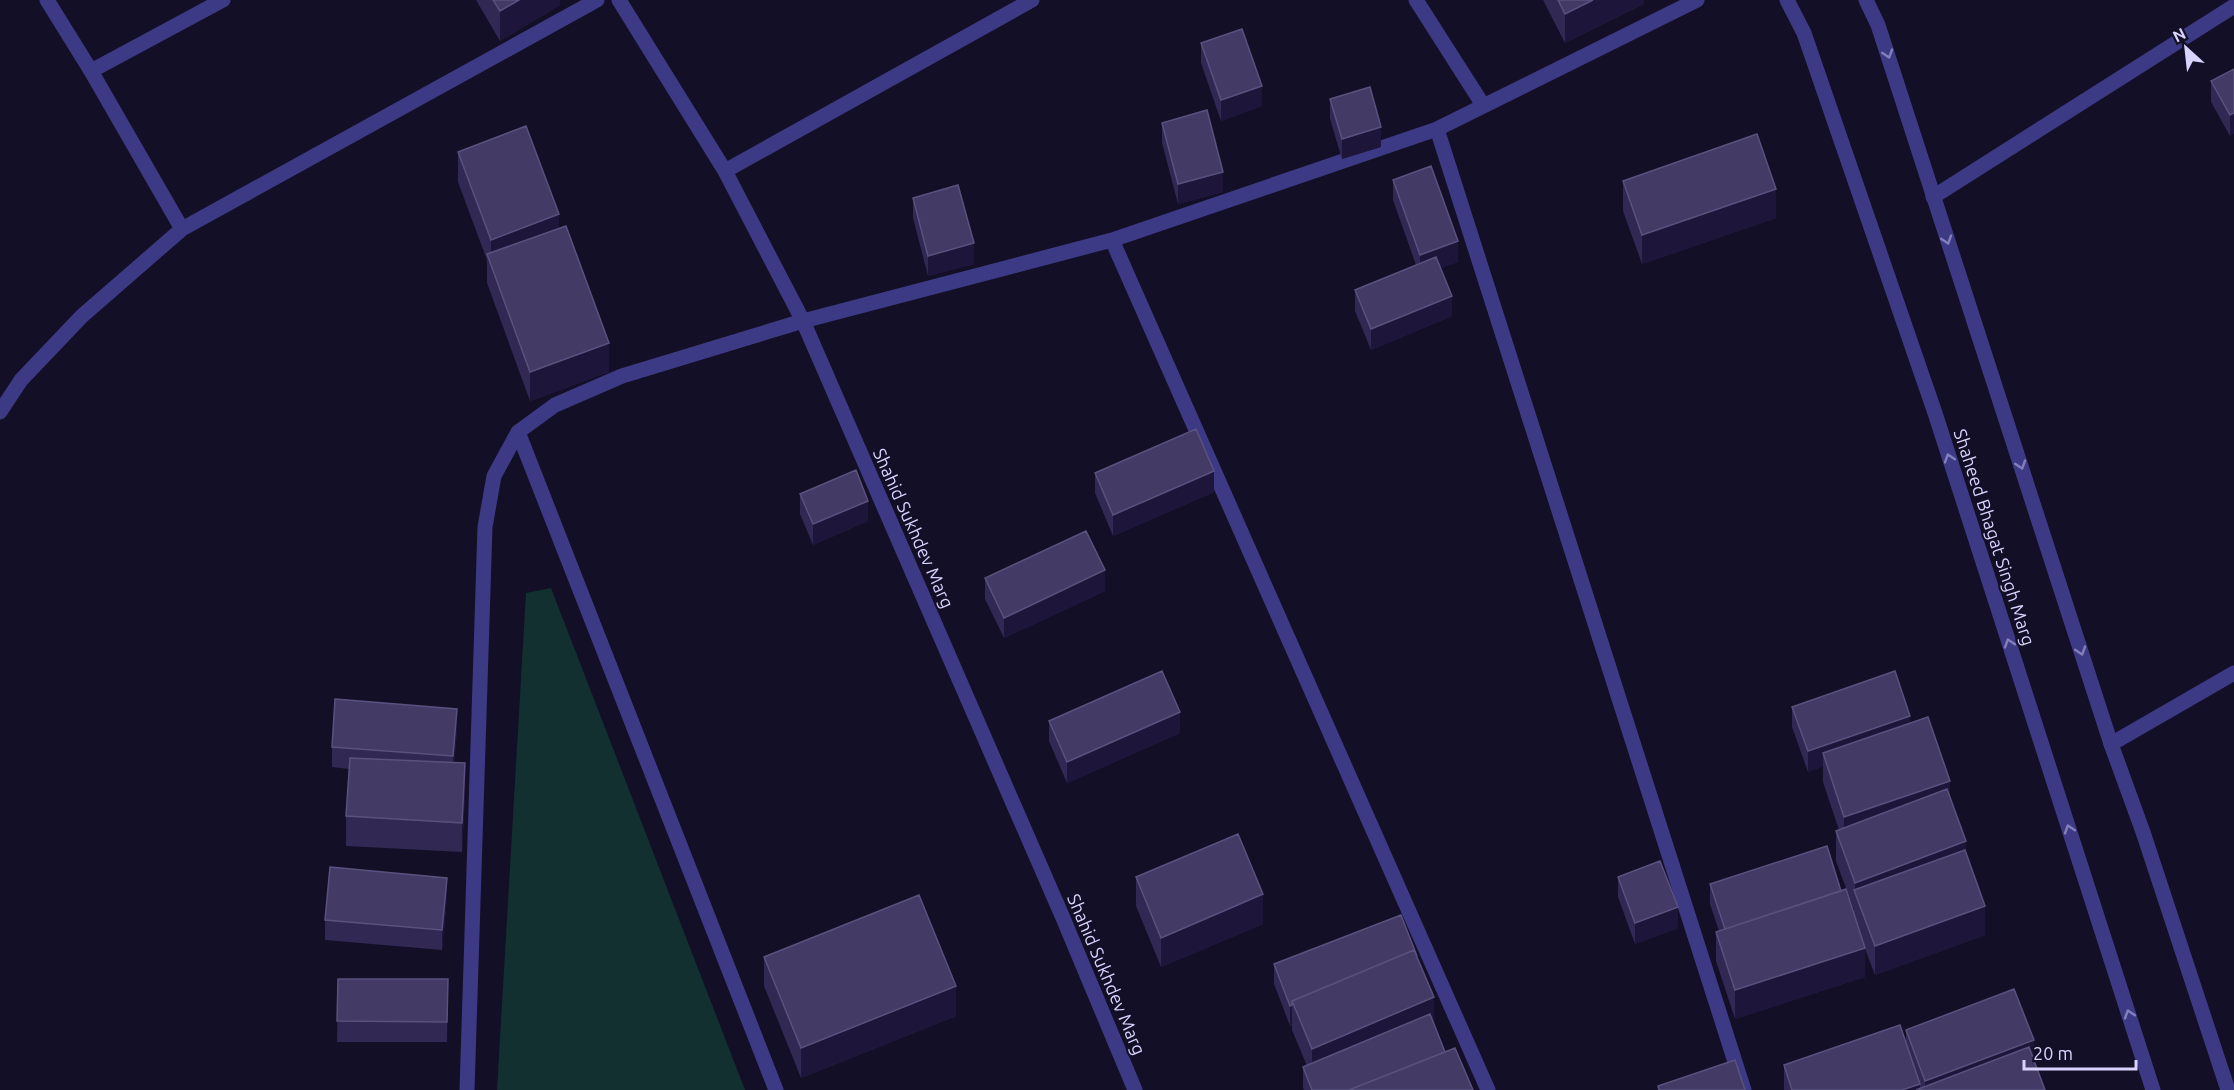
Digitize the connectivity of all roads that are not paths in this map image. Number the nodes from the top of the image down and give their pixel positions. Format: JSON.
{"nodes":[{"id":1,"x":47,"y":0,"type":"edge"},
{"id":2,"x":223,"y":0,"type":"edge"},
{"id":3,"x":597,"y":0,"type":"edge"},
{"id":4,"x":619,"y":0,"type":"edge"},
{"id":5,"x":1032,"y":0,"type":"edge"},
{"id":6,"x":1416,"y":0,"type":"edge"},
{"id":7,"x":1697,"y":0,"type":"edge"},
{"id":8,"x":1787,"y":0,"type":"edge"},
{"id":9,"x":1866,"y":0,"type":"edge"},
{"id":10,"x":2234,"y":6,"type":"edge"},
{"id":11,"x":92,"y":71,"type":"junction"},
{"id":12,"x":1483,"y":105,"type":"junction"},
{"id":13,"x":1437,"y":129,"type":"junction"},
{"id":14,"x":725,"y":171,"type":"junction"},
{"id":15,"x":1933,"y":197,"type":"junction"},
{"id":16,"x":182,"y":229,"type":"junction"},
{"id":17,"x":1112,"y":240,"type":"junction"},
{"id":18,"x":802,"y":321,"type":"junction"},
{"id":19,"x":0,"y":412,"type":"edge"},
{"id":20,"x":518,"y":432,"type":"junction"},
{"id":21,"x":2234,"y":673,"type":"edge"},
{"id":22,"x":2111,"y":744,"type":"junction"},
{"id":23,"x":467,"y":1090,"type":"edge"},
{"id":24,"x":776,"y":1090,"type":"edge"},
{"id":25,"x":1135,"y":1090,"type":"edge"},
{"id":26,"x":1488,"y":1090,"type":"edge"},
{"id":27,"x":1744,"y":1090,"type":"edge"},
{"id":28,"x":2153,"y":1090,"type":"edge"},
{"id":29,"x":2228,"y":1090,"type":"edge"}],
"edges":[{"from":1,"to":11,"type":"street"},
{"from":2,"to":11,"type":"street"},
{"from":3,"to":16,"type":"street"},
{"from":4,"to":14,"type":"street","name":"Shahid Sukhdev Marg"},
{"from":5,"to":14,"type":"street"},
{"from":6,"to":12,"type":"street"},
{"from":7,"to":12,"type":"street"},
{"from":28,"to":8,"type":"street","name":"Shaheed Bhagat Singh Marg","one_way":true},
{"from":9,"to":15,"type":"street","one_way":true},
{"from":10,"to":15,"type":"street"},
{"from":11,"to":16,"type":"street"},
{"from":12,"to":13,"type":"street"},
{"from":13,"to":17,"type":"street"},
{"from":13,"to":27,"type":"street"},
{"from":14,"to":18,"type":"street","name":"Shahid Sukhdev Marg"},
{"from":15,"to":22,"type":"street","one_way":true},
{"from":16,"to":19,"type":"street"},
{"from":17,"to":18,"type":"street"},
{"from":17,"to":26,"type":"street"},
{"from":18,"to":20,"type":"street"},
{"from":18,"to":25,"type":"street","name":"Shahid Sukhdev Marg"},
{"from":20,"to":23,"type":"street"},
{"from":20,"to":24,"type":"street"},
{"from":21,"to":22,"type":"street"},
{"from":22,"to":29,"type":"street"}]}
